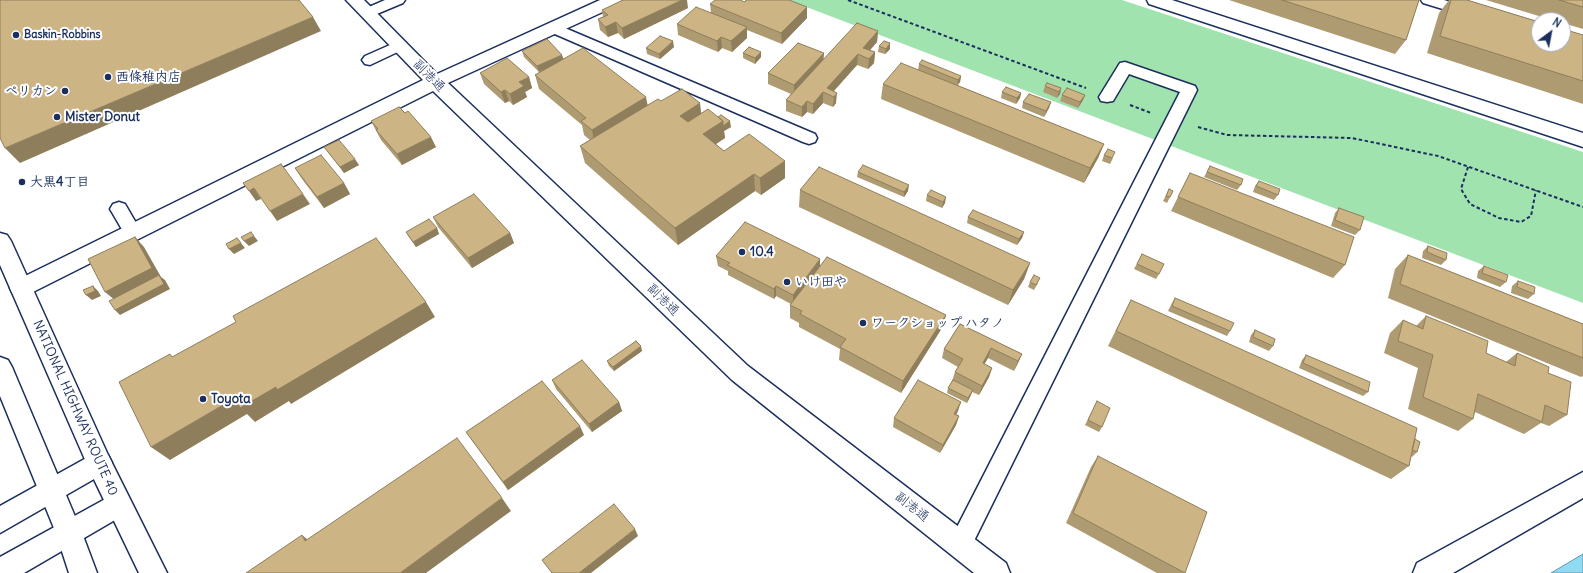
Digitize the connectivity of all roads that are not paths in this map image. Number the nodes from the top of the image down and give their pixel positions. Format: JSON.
{"nodes":[{"id":1,"x":398,"y":0,"type":"edge"},
{"id":2,"x":614,"y":0,"type":"edge"},
{"id":3,"x":1158,"y":0,"type":"edge"},
{"id":4,"x":1428,"y":0,"type":"edge"},
{"id":5,"x":361,"y":7,"type":"edge"},
{"id":6,"x":1480,"y":15,"type":"edge"},
{"id":7,"x":553,"y":28,"type":"junction"},
{"id":8,"x":399,"y":46,"type":"junction"},
{"id":9,"x":370,"y":60,"type":"dead end"},
{"id":10,"x":435,"y":82,"type":"junction"},
{"id":11,"x":1107,"y":96,"type":"road end"},
{"id":12,"x":809,"y":138,"type":"dead end"},
{"id":13,"x":1583,"y":140,"type":"edge"},
{"id":14,"x":119,"y":209,"type":"dead end"},
{"id":15,"x":133,"y":233,"type":"junction"},
{"id":16,"x":0,"y":241,"type":"edge"},
{"id":17,"x":21,"y":288,"type":"junction"},
{"id":18,"x":0,"y":367,"type":"edge"},
{"id":19,"x":99,"y":463,"type":"junction"},
{"id":20,"x":1583,"y":484,"type":"edge"},
{"id":21,"x":51,"y":490,"type":"junction"},
{"id":22,"x":118,"y":504,"type":"junction"},
{"id":23,"x":0,"y":520,"type":"edge"},
{"id":24,"x":69,"y":533,"type":"junction"},
{"id":25,"x":960,"y":545,"type":"junction"},
{"id":26,"x":0,"y":572,"type":"edge"},
{"id":27,"x":83,"y":573,"type":"edge"},
{"id":28,"x":153,"y":573,"type":"edge"},
{"id":29,"x":996,"y":573,"type":"edge"},
{"id":30,"x":1427,"y":573,"type":"edge"}],
"edges":[{"from":1,"to":5,"type":"lane"},
{"from":2,"to":7,"type":"main road"},
{"from":3,"to":13,"type":"main road"},
{"from":4,"to":6,"type":"lane"},
{"from":5,"to":8,"type":"main road","name":"副港通"},
{"from":7,"to":10,"type":"main road"},
{"from":7,"to":12,"type":"lane"},
{"from":8,"to":9,"type":"lane"},
{"from":8,"to":10,"type":"main road","name":"副港通"},
{"from":10,"to":15,"type":"main road"},
{"from":10,"to":25,"type":"main road","name":"副港通"},
{"from":11,"to":25,"type":"lane"},
{"from":14,"to":15,"type":"lane"},
{"from":15,"to":17,"type":"main road"},
{"from":16,"to":17,"type":"main road","name":"NATIONAL HIGHWAY ROUTE 40"},
{"from":17,"to":19,"type":"main road","name":"NATIONAL HIGHWAY ROUTE 40"},
{"from":18,"to":21,"type":"main road"},
{"from":19,"to":21,"type":"main road"},
{"from":19,"to":22,"type":"main road","name":"NATIONAL HIGHWAY ROUTE 40"},
{"from":20,"to":30,"type":"main road"},
{"from":21,"to":23,"type":"main road"},
{"from":21,"to":24,"type":"main road"},
{"from":22,"to":24,"type":"main road"},
{"from":22,"to":28,"type":"main road","name":"NATIONAL HIGHWAY ROUTE 40"},
{"from":24,"to":26,"type":"main road"},
{"from":24,"to":27,"type":"main road"},
{"from":25,"to":29,"type":"main road","name":"副港通"}]}
